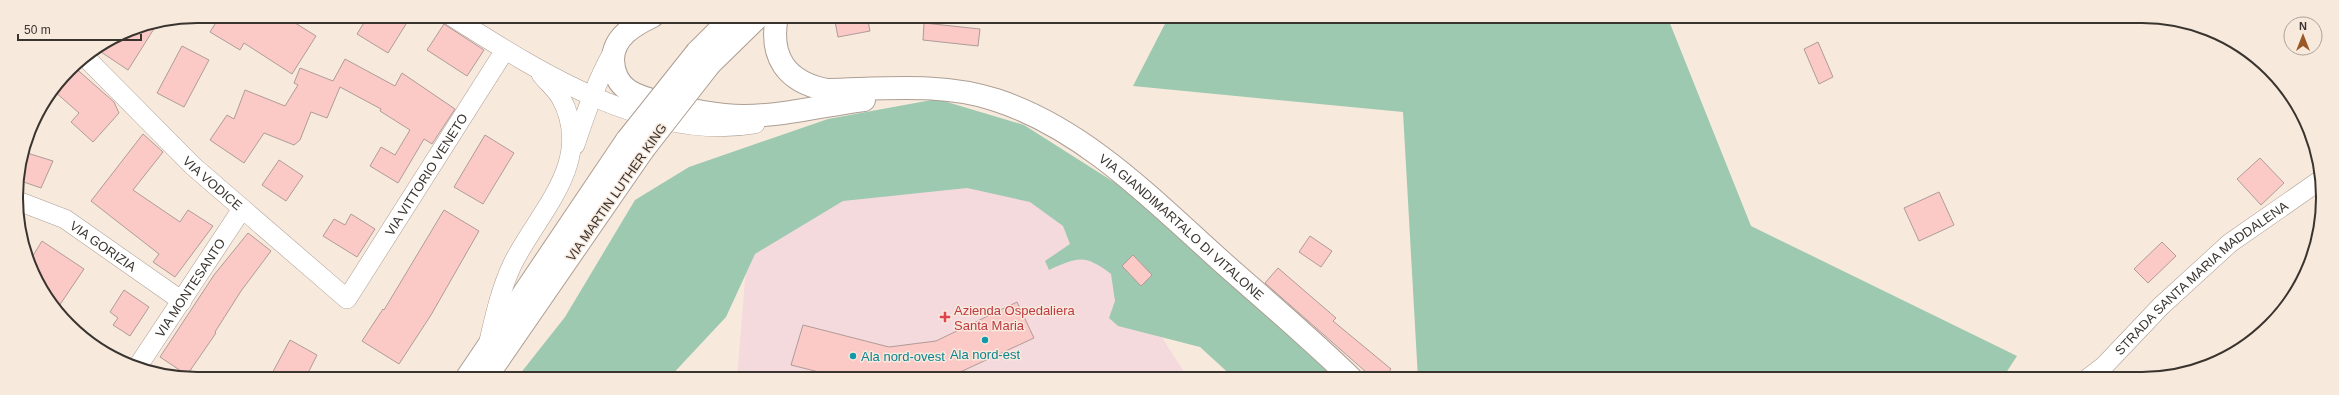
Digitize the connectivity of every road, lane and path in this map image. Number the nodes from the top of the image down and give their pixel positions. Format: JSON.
{"nodes":[{"id":1,"x":462,"y":23,"type":"edge"},
{"id":2,"x":637,"y":23,"type":"edge"},
{"id":3,"x":728,"y":23,"type":"edge"},
{"id":4,"x":750,"y":23,"type":"edge"},
{"id":5,"x":776,"y":23,"type":"edge"},
{"id":6,"x":505,"y":50,"type":"junction"},
{"id":7,"x":613,"y":52,"type":"junction"},
{"id":8,"x":703,"y":58,"type":"junction"},
{"id":9,"x":89,"y":61,"type":"edge"},
{"id":10,"x":538,"y":70,"type":"junction"},
{"id":11,"x":592,"y":96,"type":"junction"},
{"id":12,"x":995,"y":100,"type":"junction"},
{"id":13,"x":814,"y":109,"type":"junction"},
{"id":14,"x":635,"y":145,"type":"junction"},
{"id":15,"x":571,"y":158,"type":"junction"},
{"id":16,"x":2316,"y":183,"type":"edge"},
{"id":17,"x":23,"y":203,"type":"edge"},
{"id":18,"x":242,"y":209,"type":"junction"},
{"id":19,"x":347,"y":299,"type":"joint"},
{"id":20,"x":182,"y":301,"type":"junction"},
{"id":21,"x":486,"y":351,"type":"junction"},
{"id":22,"x":140,"y":363,"type":"edge"},
{"id":23,"x":471,"y":372,"type":"edge"},
{"id":24,"x":490,"y":372,"type":"edge"},
{"id":25,"x":1344,"y":372,"type":"edge"},
{"id":26,"x":2096,"y":372,"type":"edge"}],
"edges":[{"from":1,"to":6,"type":"street"},
{"from":2,"to":7,"type":"main road"},
{"from":3,"to":8,"type":"main road","name":"VIA MARTIN LUTHER KING"},
{"from":4,"to":8,"type":"main road","name":"VIA MARTIN LUTHER KING"},
{"from":5,"to":12,"type":"main road"},
{"from":6,"to":10,"type":"street"},
{"from":6,"to":19,"type":"street","name":"VIA VITTORIO VENETO"},
{"from":7,"to":11,"type":"street"},
{"from":7,"to":13,"type":"main road"},
{"from":8,"to":14,"type":"main road","name":"VIA MARTIN LUTHER KING","bridge":true},
{"from":9,"to":18,"type":"street","name":"VIA VODICE"},
{"from":10,"to":11,"type":"street"},
{"from":10,"to":15,"type":"street"},
{"from":11,"to":13,"type":"street"},
{"from":11,"to":15,"type":"street"},
{"from":12,"to":13,"type":"main road"},
{"from":12,"to":25,"type":"main road","name":"VIA GIANDIMARTALO DI VITALONE"},
{"from":14,"to":21,"type":"main road","name":"VIA MARTIN LUTHER KING"},
{"from":14,"to":24,"type":"main road","name":"VIA MARTIN LUTHER KING"},
{"from":15,"to":21,"type":"street"},
{"from":16,"to":26,"type":"street","name":"STRADA SANTA MARIA MADDALENA"},
{"from":17,"to":20,"type":"street","name":"VIA GORIZIA"},
{"from":18,"to":19,"type":"street","name":"VIA VODICE"},
{"from":18,"to":20,"type":"street","name":"VIA MONTESANTO"},
{"from":20,"to":22,"type":"street","name":"VIA MONTESANTO"},
{"from":21,"to":23,"type":"main road","name":"VIA MARTIN LUTHER KING"}]}
